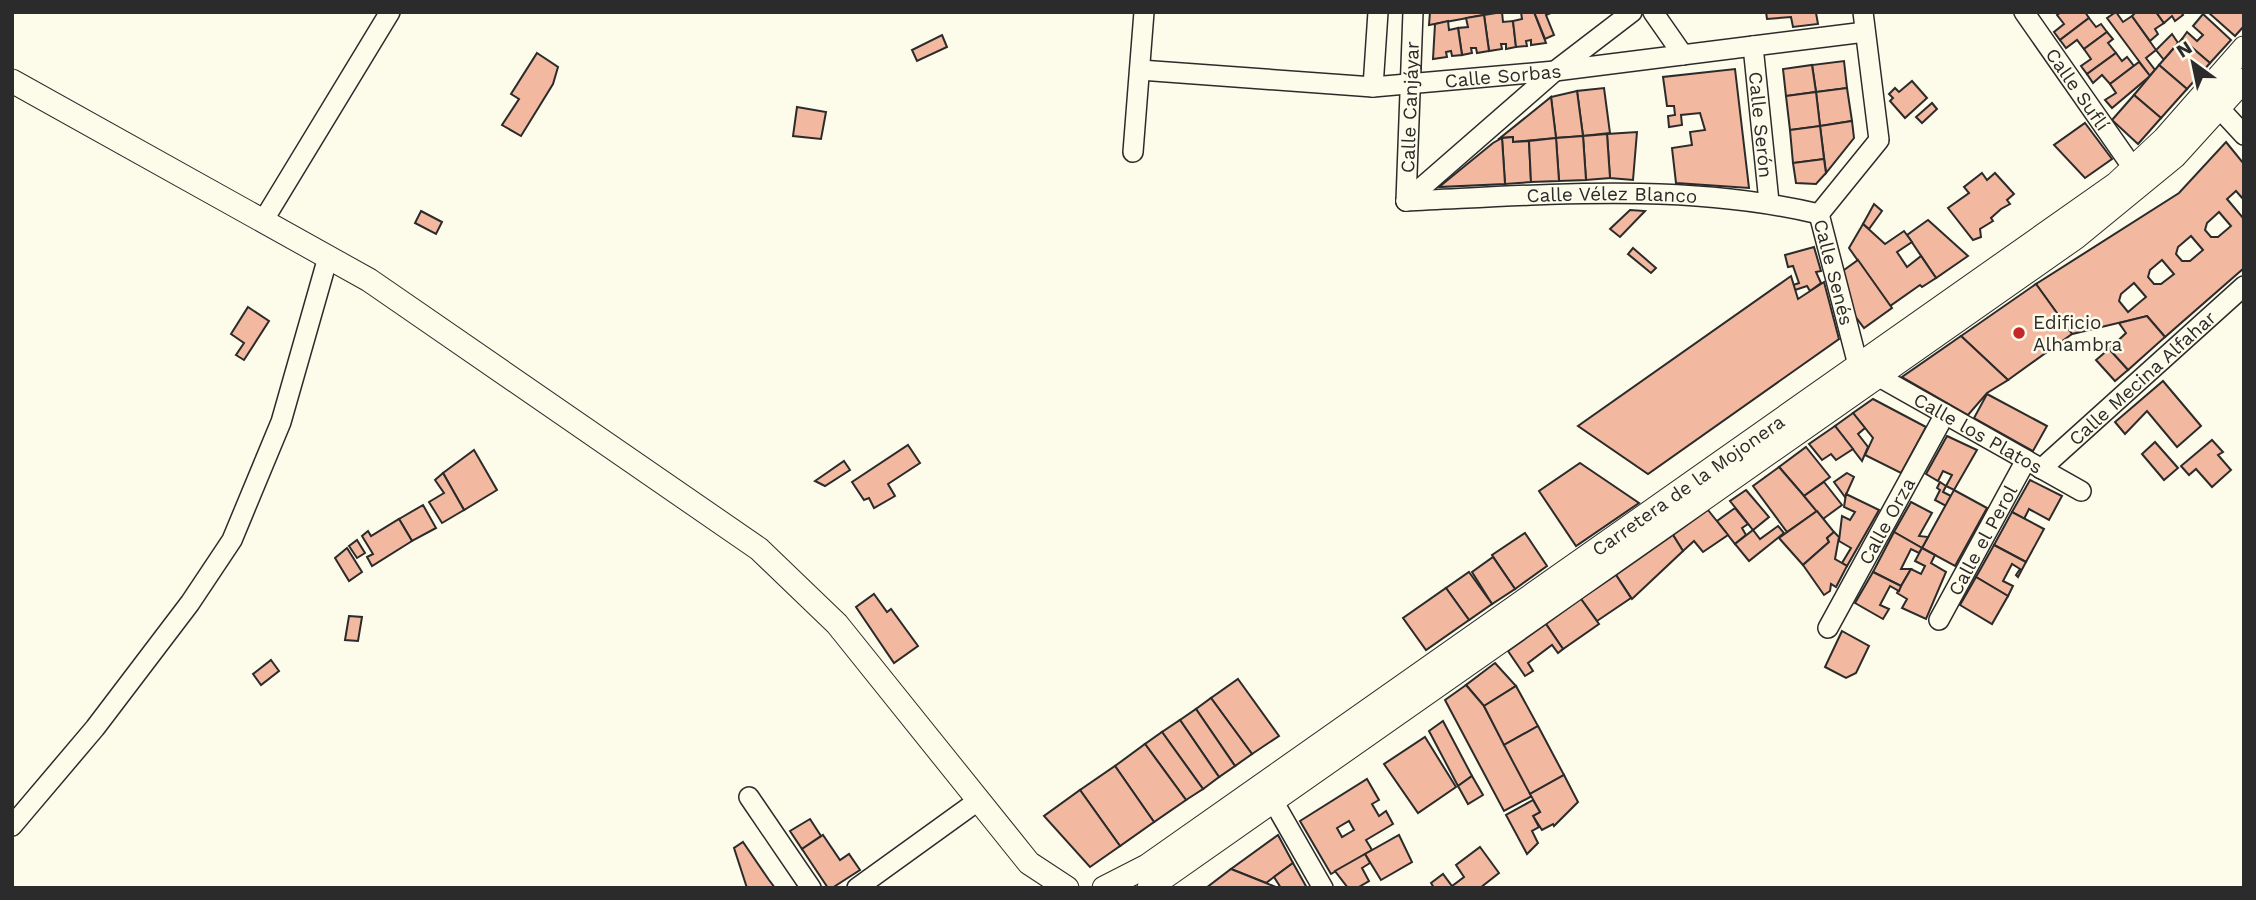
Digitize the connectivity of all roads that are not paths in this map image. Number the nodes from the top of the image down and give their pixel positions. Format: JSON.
{"nodes":[{"id":1,"x":390,"y":12,"type":"edge"},
{"id":2,"x":1144,"y":12,"type":"edge"},
{"id":3,"x":1378,"y":12,"type":"edge"},
{"id":4,"x":1413,"y":12,"type":"edge"},
{"id":5,"x":1632,"y":12,"type":"edge"},
{"id":6,"x":1653,"y":12,"type":"edge"},
{"id":7,"x":1863,"y":12,"type":"edge"},
{"id":8,"x":2024,"y":12,"type":"edge"},
{"id":9,"x":1865,"y":32,"type":"junction"},
{"id":10,"x":1753,"y":46,"type":"junction"},
{"id":11,"x":2244,"y":48,"type":"edge"},
{"id":12,"x":1683,"y":55,"type":"junction"},
{"id":13,"x":1140,"y":70,"type":"junction"},
{"id":14,"x":1555,"y":71,"type":"junction"},
{"id":15,"x":2244,"y":80,"type":"edge"},
{"id":16,"x":12,"y":82,"type":"edge"},
{"id":17,"x":1410,"y":83,"type":"junction"},
{"id":18,"x":1373,"y":87,"type":"junction"},
{"id":19,"x":2219,"y":108,"type":"junction"},
{"id":20,"x":2244,"y":135,"type":"edge"},
{"id":21,"x":1133,"y":152,"type":"dead end"},
{"id":22,"x":2133,"y":168,"type":"junction"},
{"id":23,"x":1406,"y":201,"type":"junction"},
{"id":24,"x":1769,"y":202,"type":"junction"},
{"id":25,"x":1819,"y":214,"type":"junction"},
{"id":26,"x":263,"y":220,"type":"junction"},
{"id":27,"x":328,"y":257,"type":"junction"},
{"id":28,"x":2244,"y":286,"type":"edge"},
{"id":29,"x":1867,"y":370,"type":"junction"},
{"id":30,"x":1945,"y":414,"type":"junction"},
{"id":31,"x":2034,"y":464,"type":"junction"},
{"id":32,"x":2081,"y":491,"type":"dead end"},
{"id":33,"x":1939,"y":620,"type":"dead end"},
{"id":34,"x":1828,"y":628,"type":"dead end"},
{"id":35,"x":749,"y":797,"type":"dead end"},
{"id":36,"x":1272,"y":799,"type":"junction"},
{"id":37,"x":979,"y":800,"type":"junction"},
{"id":38,"x":12,"y":827,"type":"edge"},
{"id":39,"x":1029,"y":863,"type":"junction"},
{"id":40,"x":1154,"y":885,"type":"edge"},
{"id":41,"x":811,"y":888,"type":"edge"},
{"id":42,"x":857,"y":888,"type":"edge"},
{"id":43,"x":1034,"y":888,"type":"edge"},
{"id":44,"x":1066,"y":888,"type":"edge"},
{"id":45,"x":1104,"y":888,"type":"edge"},
{"id":46,"x":1323,"y":888,"type":"edge"}],
"edges":[{"from":1,"to":26,"type":"street"},
{"from":2,"to":13,"type":"street"},
{"from":3,"to":18,"type":"street","name":"Calle Canjáyar"},
{"from":4,"to":17,"type":"street","name":"Calle Canjáyar"},
{"from":5,"to":14,"type":"street"},
{"from":6,"to":12,"type":"street"},
{"from":7,"to":9,"type":"street","name":"Calle Senés"},
{"from":8,"to":22,"type":"street","name":"Calle Suflí"},
{"from":9,"to":10,"type":"street","name":"Calle Sorbas"},
{"from":9,"to":25,"type":"street","name":"Calle Senés"},
{"from":10,"to":12,"type":"street","name":"Calle Sorbas"},
{"from":10,"to":24,"type":"street","name":"Calle Serón"},
{"from":11,"to":22,"type":"street","name":"Carretera de la Mojonera"},
{"from":12,"to":14,"type":"street","name":"Calle Sorbas"},
{"from":13,"to":18,"type":"street","name":"Calle Sorbas"},
{"from":13,"to":21,"type":"street"},
{"from":14,"to":17,"type":"street","name":"Calle Sorbas"},
{"from":14,"to":23,"type":"street"},
{"from":15,"to":19,"type":"street","name":"Carretera de la Mojonera"},
{"from":16,"to":26,"type":"street"},
{"from":17,"to":18,"type":"street","name":"Calle Sorbas"},
{"from":17,"to":23,"type":"street","name":"Calle Canjáyar"},
{"from":19,"to":20,"type":"street"},
{"from":19,"to":29,"type":"street","name":"Carretera de la Mojonera"},
{"from":22,"to":29,"type":"street","name":"Carretera de la Mojonera"},
{"from":23,"to":24,"type":"street","name":"Calle Vélez Blanco"},
{"from":24,"to":25,"type":"street","name":"Calle Vélez Blanco"},
{"from":25,"to":29,"type":"street","name":"Calle Senés"},
{"from":26,"to":27,"type":"street"},
{"from":27,"to":37,"type":"street"},
{"from":27,"to":38,"type":"street"},
{"from":28,"to":31,"type":"street","name":"Calle Mecina Alfahar"},
{"from":29,"to":30,"type":"street","name":"Calle los Platos"},
{"from":29,"to":36,"type":"street","name":"Carretera de la Mojonera"},
{"from":29,"to":45,"type":"street","name":"Carretera de la Mojonera"},
{"from":30,"to":31,"type":"street","name":"Calle los Platos"},
{"from":30,"to":34,"type":"street","name":"Calle Orza"},
{"from":31,"to":32,"type":"street","name":"Calle los Platos"},
{"from":31,"to":33,"type":"street","name":"Calle el Perol"},
{"from":35,"to":41,"type":"street"},
{"from":36,"to":40,"type":"street","name":"Carretera de la Mojonera"},
{"from":36,"to":46,"type":"street"},
{"from":37,"to":39,"type":"street"},
{"from":37,"to":42,"type":"street"},
{"from":39,"to":43,"type":"street"},
{"from":39,"to":44,"type":"street"}]}
